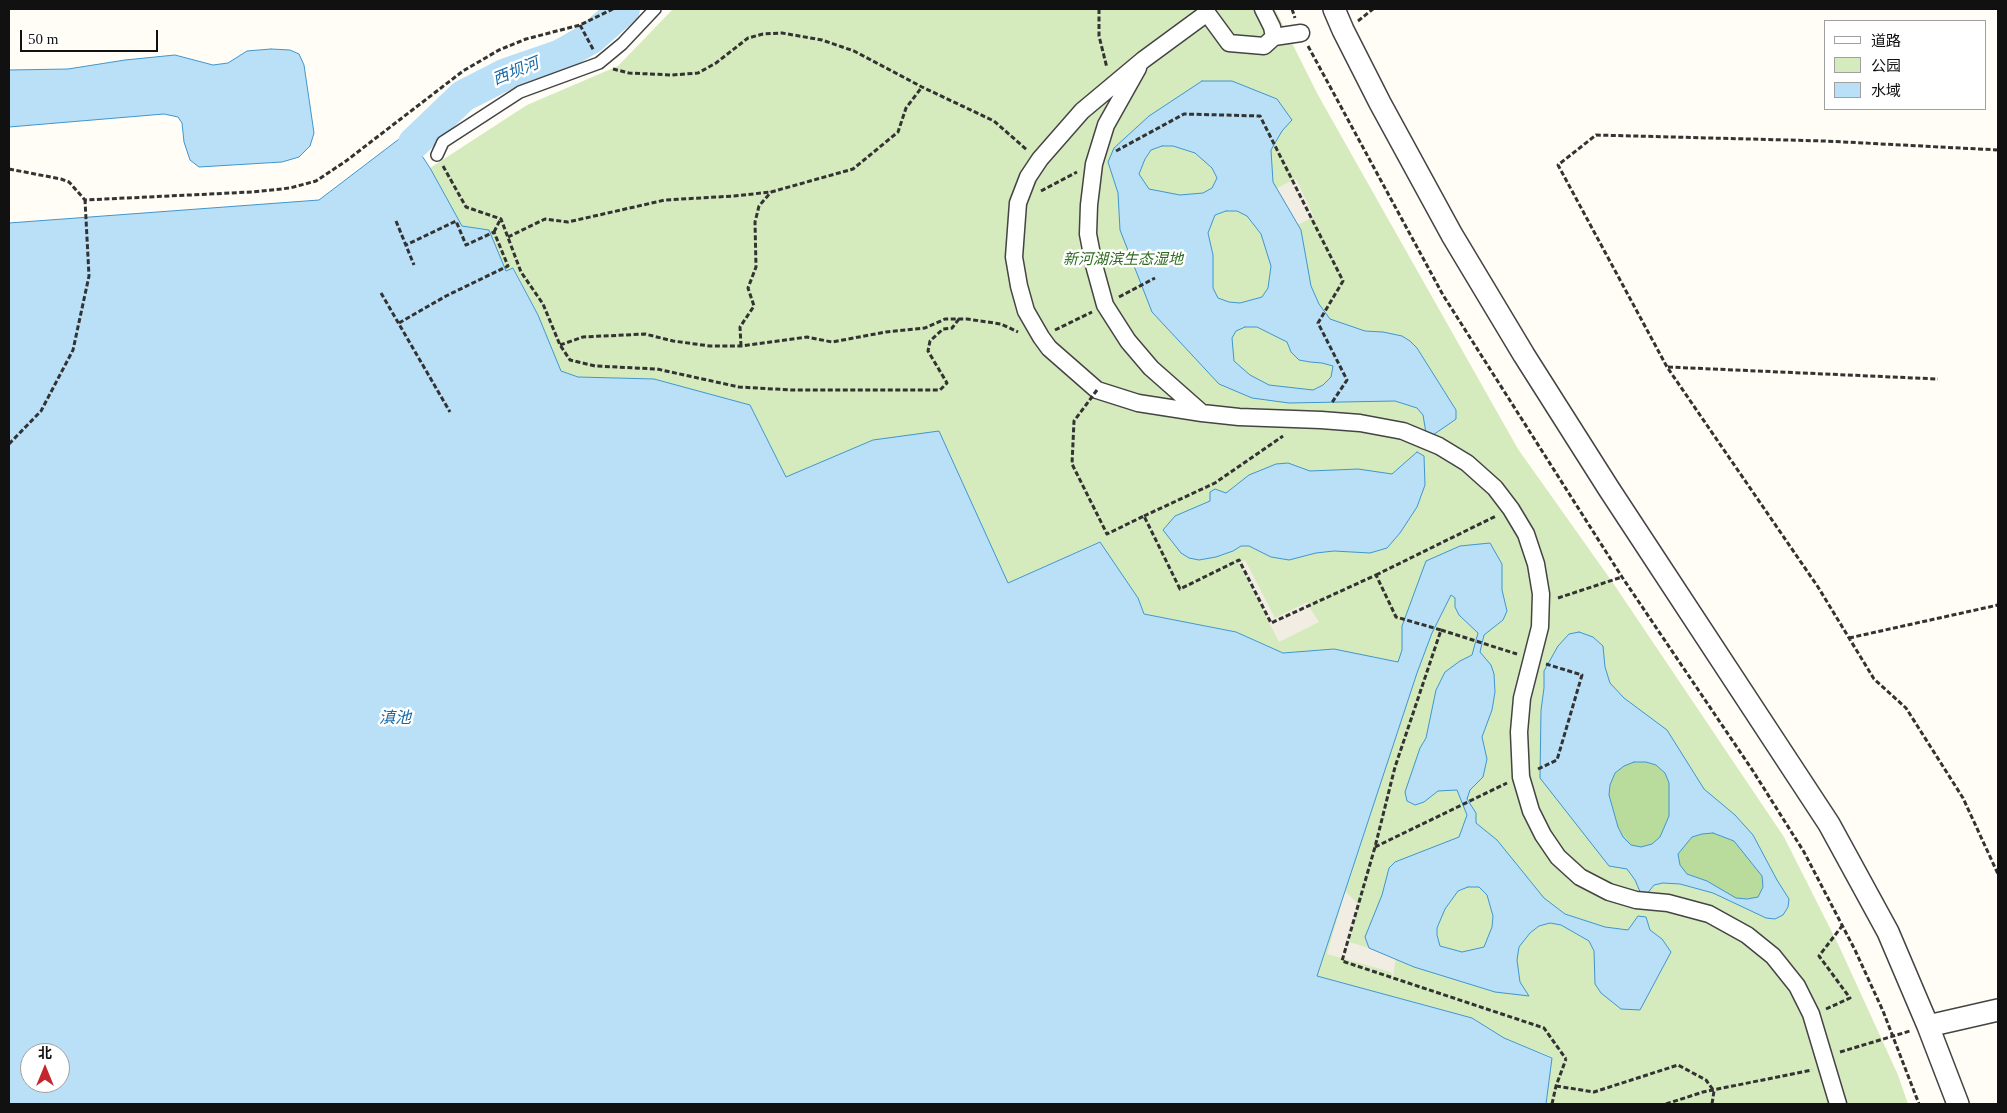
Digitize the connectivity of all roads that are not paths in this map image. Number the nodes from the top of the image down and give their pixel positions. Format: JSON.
{"nodes":[{"id":1,"x":655,"y":9,"type":"edge"},
{"id":2,"x":1264,"y":9,"type":"edge"},
{"id":3,"x":1334,"y":9,"type":"edge"},
{"id":4,"x":1207,"y":11,"type":"edge"},
{"id":5,"x":1301,"y":33,"type":"road end"},
{"id":6,"x":1274,"y":37,"type":"junction"},
{"id":7,"x":1143,"y":60,"type":"junction"},
{"id":8,"x":437,"y":155,"type":"road end"},
{"id":9,"x":1202,"y":412,"type":"junction"},
{"id":10,"x":1998,"y":1010,"type":"edge"},
{"id":11,"x":1928,"y":1026,"type":"junction"},
{"id":12,"x":1838,"y":1104,"type":"edge"},
{"id":13,"x":1958,"y":1104,"type":"edge"}],
"edges":[{"from":1,"to":8,"type":"lane"},
{"from":2,"to":6,"type":"street"},
{"from":3,"to":11,"type":"street"},
{"from":4,"to":6,"type":"street"},
{"from":4,"to":7,"type":"street"},
{"from":5,"to":6,"type":"street"},
{"from":7,"to":9,"type":"street"},
{"from":7,"to":9,"type":"street"},
{"from":9,"to":12,"type":"street"},
{"from":10,"to":11,"type":"street"},
{"from":11,"to":13,"type":"street"}]}
